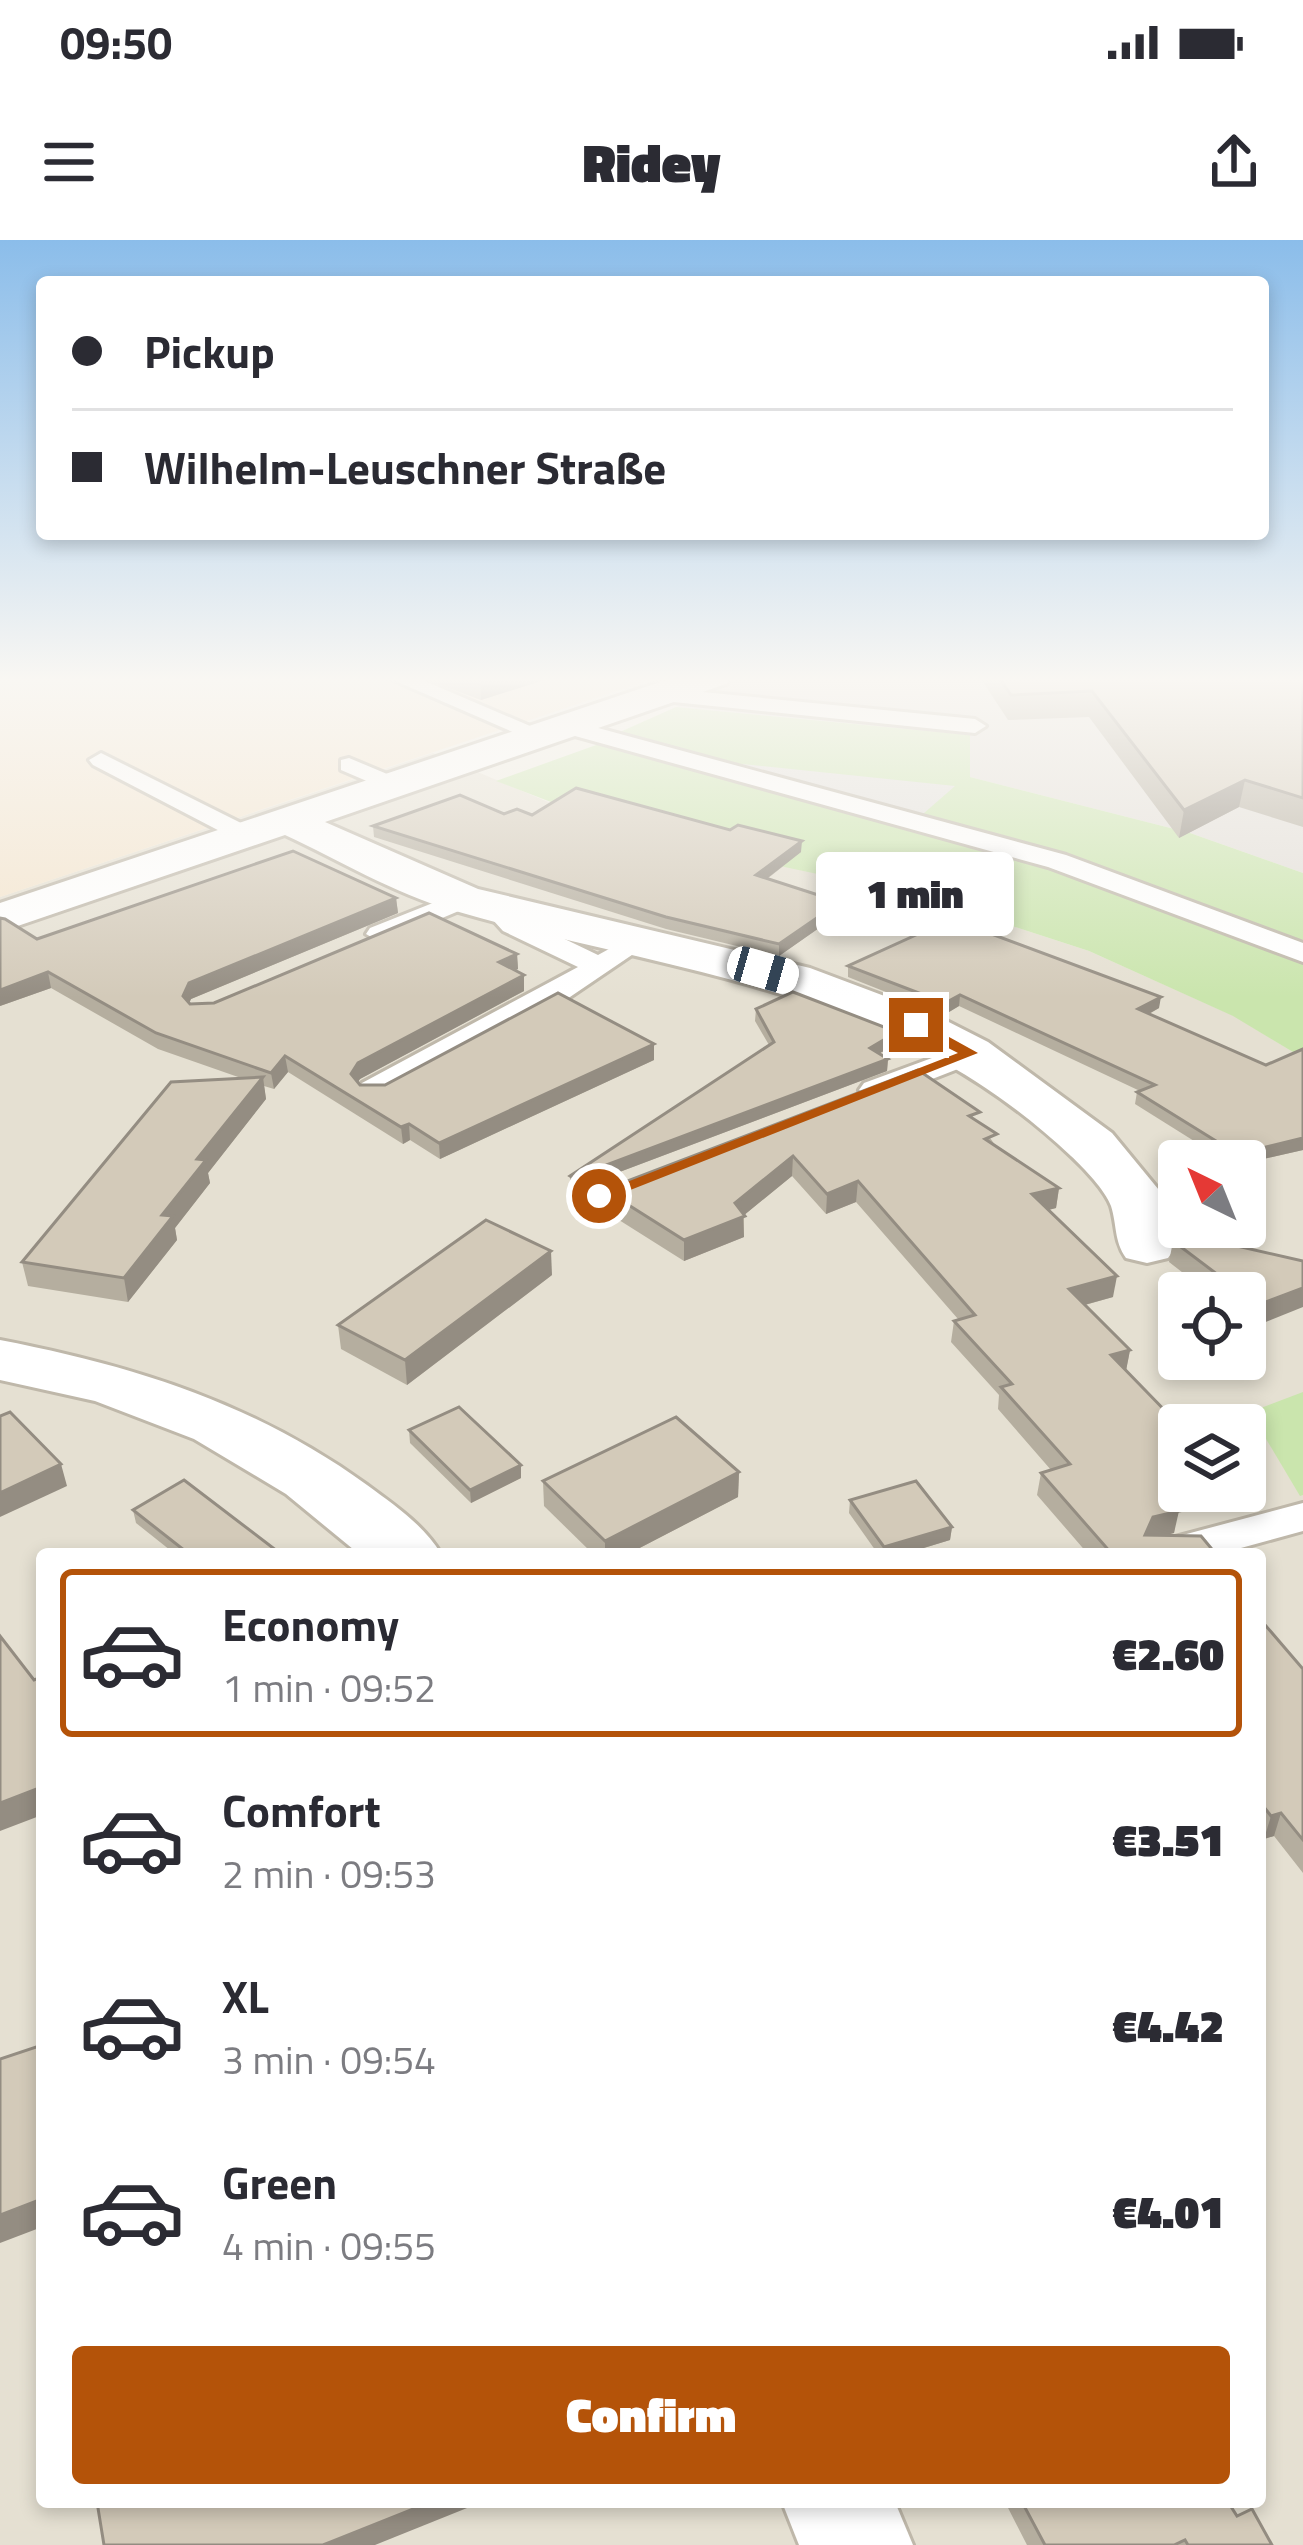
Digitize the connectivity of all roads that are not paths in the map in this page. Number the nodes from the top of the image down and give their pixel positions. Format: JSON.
{"nodes":[{"id":1,"x":159,"y":784,"type":"edge"},
{"id":2,"x":390,"y":784,"type":"edge"},
{"id":3,"x":756,"y":784,"type":"edge"},
{"id":4,"x":265,"y":827,"type":"junction"},
{"id":5,"x":480,"y":904,"type":"junction"},
{"id":6,"x":0,"y":918,"type":"edge"},
{"id":7,"x":355,"y":945,"type":"edge"},
{"id":8,"x":621,"y":953,"type":"junction"},
{"id":9,"x":1303,"y":953,"type":"edge"},
{"id":10,"x":970,"y":1053,"type":"junction"},
{"id":11,"x":373,"y":1090,"type":"edge"},
{"id":12,"x":839,"y":1103,"type":"edge"},
{"id":13,"x":1147,"y":1245,"type":"dead end"},
{"id":14,"x":0,"y":1360,"type":"edge"},
{"id":15,"x":1303,"y":1517,"type":"edge"},
{"id":16,"x":397,"y":1548,"type":"edge"},
{"id":17,"x":1187,"y":1548,"type":"edge"},
{"id":18,"x":841,"y":2508,"type":"edge"},
{"id":19,"x":856,"y":2545,"type":"edge"}],
"edges":[{"from":1,"to":4,"type":"lane"},
{"from":2,"to":4,"type":"street"},
{"from":3,"to":9,"type":"lane"},
{"from":4,"to":5,"type":"street"},
{"from":4,"to":6,"type":"street"},
{"from":5,"to":7,"type":"lane"},
{"from":5,"to":8,"type":"street"},
{"from":8,"to":10,"type":"street"},
{"from":8,"to":11,"type":"lane"},
{"from":10,"to":12,"type":"lane"},
{"from":10,"to":13,"type":"street"},
{"from":14,"to":16,"type":"street"},
{"from":15,"to":17,"type":"lane"},
{"from":18,"to":19,"type":"street"}]}
